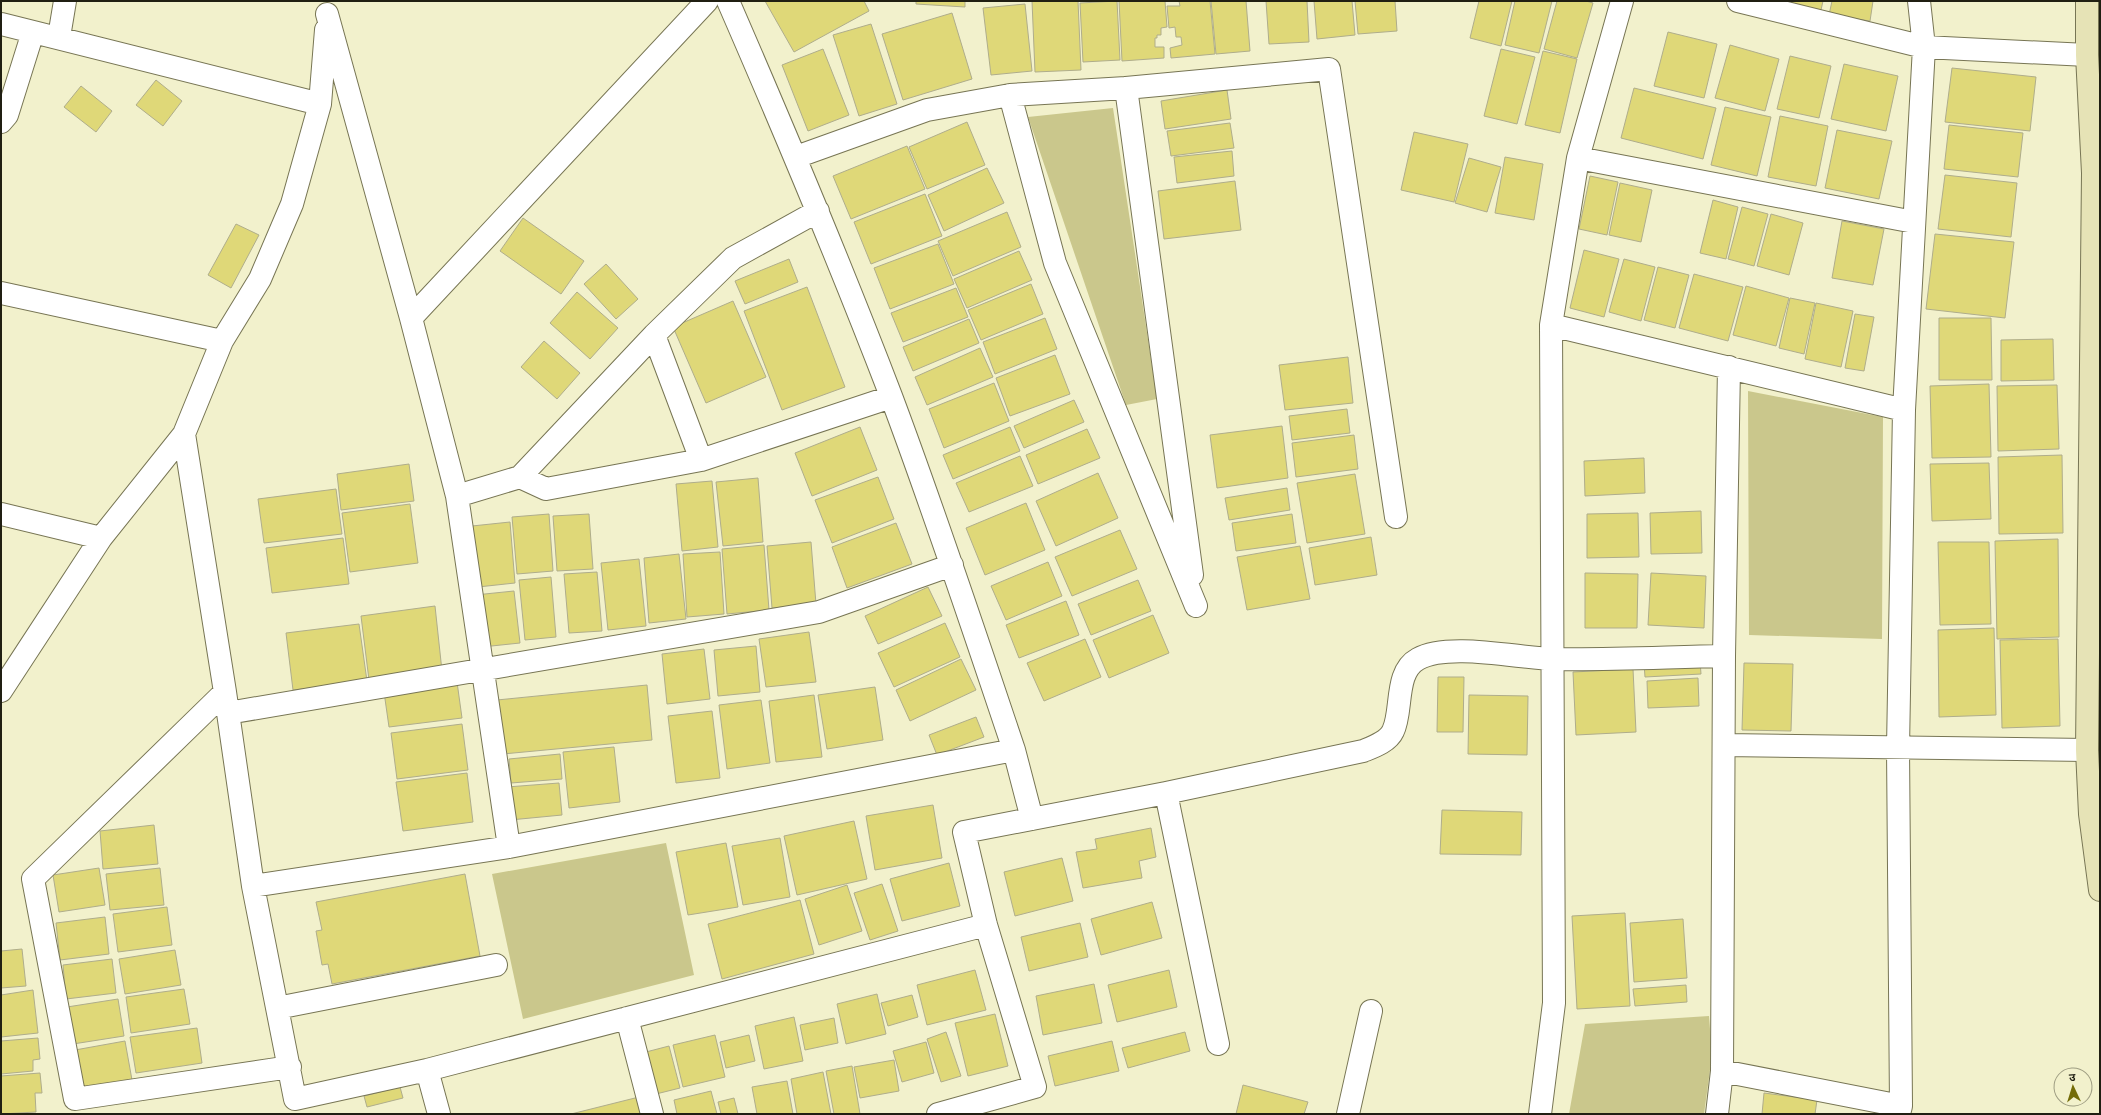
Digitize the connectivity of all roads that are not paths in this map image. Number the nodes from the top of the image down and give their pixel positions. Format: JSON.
{"nodes":[{"id":1,"x":65,"y":1,"type":"edge"},
{"id":2,"x":707,"y":1,"type":"edge"},
{"id":3,"x":728,"y":1,"type":"edge"},
{"id":4,"x":1622,"y":1,"type":"edge"},
{"id":5,"x":1738,"y":1,"type":"edge"},
{"id":6,"x":1919,"y":1,"type":"edge"},
{"id":7,"x":2087,"y":1,"type":"edge"},
{"id":8,"x":326,"y":7,"type":"edge"},
{"id":9,"x":1,"y":24,"type":"edge"},
{"id":10,"x":33,"y":32,"type":"junction"},
{"id":11,"x":59,"y":37,"type":"junction"},
{"id":12,"x":1924,"y":47,"type":"junction"},
{"id":13,"x":2087,"y":55,"type":"junction"},
{"id":14,"x":1126,"y":88,"type":"junction"},
{"id":15,"x":1010,"y":95,"type":"junction"},
{"id":16,"x":320,"y":104,"type":"junction"},
{"id":17,"x":1,"y":122,"type":"edge"},
{"id":18,"x":796,"y":157,"type":"junction"},
{"id":19,"x":1578,"y":158,"type":"junction"},
{"id":20,"x":818,"y":211,"type":"junction"},
{"id":21,"x":1914,"y":222,"type":"junction"},
{"id":22,"x":1,"y":293,"type":"edge"},
{"id":23,"x":411,"y":318,"type":"junction"},
{"id":24,"x":1551,"y":325,"type":"junction"},
{"id":25,"x":654,"y":335,"type":"junction"},
{"id":26,"x":222,"y":341,"type":"junction"},
{"id":27,"x":1729,"y":367,"type":"junction"},
{"id":28,"x":891,"y":397,"type":"junction"},
{"id":29,"x":1904,"y":410,"type":"junction"},
{"id":30,"x":184,"y":434,"type":"junction"},
{"id":31,"x":701,"y":460,"type":"junction"},
{"id":32,"x":520,"y":477,"type":"junction"},
{"id":33,"x":457,"y":496,"type":"junction"},
{"id":34,"x":1,"y":514,"type":"edge"},
{"id":35,"x":1396,"y":517,"type":"dead end"},
{"id":36,"x":101,"y":538,"type":"junction"},
{"id":37,"x":952,"y":565,"type":"junction"},
{"id":38,"x":1724,"y":656,"type":"junction"},
{"id":39,"x":1552,"y":659,"type":"junction"},
{"id":40,"x":482,"y":671,"type":"junction"},
{"id":41,"x":1,"y":691,"type":"edge"},
{"id":42,"x":227,"y":703,"type":"junction"},
{"id":43,"x":1724,"y":745,"type":"junction"},
{"id":44,"x":1898,"y":748,"type":"junction"},
{"id":45,"x":1014,"y":750,"type":"junction"},
{"id":46,"x":2087,"y":750,"type":"junction"},
{"id":47,"x":1166,"y":793,"type":"junction"},
{"id":48,"x":2095,"y":813,"type":"edge"},
{"id":49,"x":1032,"y":819,"type":"junction"},
{"id":50,"x":509,"y":846,"type":"junction"},
{"id":51,"x":253,"y":886,"type":"junction"},
{"id":52,"x":2100,"y":890,"type":"edge"},
{"id":53,"x":986,"y":925,"type":"junction"},
{"id":54,"x":496,"y":965,"type":"dead end"},
{"id":55,"x":277,"y":1008,"type":"junction"},
{"id":56,"x":1371,"y":1010,"type":"dead end"},
{"id":57,"x":627,"y":1018,"type":"junction"},
{"id":58,"x":1218,"y":1044,"type":"dead end"},
{"id":59,"x":290,"y":1067,"type":"junction"},
{"id":60,"x":427,"y":1070,"type":"junction"},
{"id":61,"x":1722,"y":1071,"type":"junction"},
{"id":62,"x":1900,"y":1110,"type":"edge"},
{"id":63,"x":439,"y":1114,"type":"edge"},
{"id":64,"x":652,"y":1114,"type":"edge"},
{"id":65,"x":938,"y":1114,"type":"edge"},
{"id":66,"x":1348,"y":1114,"type":"edge"},
{"id":67,"x":1540,"y":1114,"type":"edge"},
{"id":68,"x":1717,"y":1114,"type":"edge"}],
"edges":[{"from":1,"to":11,"type":"street"},
{"from":2,"to":23,"type":"street"},
{"from":3,"to":18,"type":"street"},
{"from":4,"to":19,"type":"street"},
{"from":5,"to":12,"type":"street"},
{"from":6,"to":12,"type":"street"},
{"from":7,"to":13,"type":"street"},
{"from":8,"to":16,"type":"street"},
{"from":8,"to":23,"type":"street"},
{"from":9,"to":10,"type":"street"},
{"from":10,"to":11,"type":"street"},
{"from":10,"to":17,"type":"street"},
{"from":11,"to":16,"type":"street"},
{"from":12,"to":13,"type":"street"},
{"from":12,"to":21,"type":"street"},
{"from":13,"to":46,"type":"street"},
{"from":14,"to":15,"type":"street"},
{"from":14,"to":15,"type":"street"},
{"from":14,"to":35,"type":"street"},
{"from":15,"to":18,"type":"street"},
{"from":16,"to":26,"type":"street"},
{"from":18,"to":20,"type":"street"},
{"from":19,"to":21,"type":"street"},
{"from":19,"to":24,"type":"street"},
{"from":20,"to":25,"type":"street"},
{"from":20,"to":28,"type":"street"},
{"from":21,"to":29,"type":"street"},
{"from":22,"to":26,"type":"street"},
{"from":23,"to":33,"type":"street"},
{"from":24,"to":27,"type":"street"},
{"from":24,"to":39,"type":"street"},
{"from":25,"to":31,"type":"street"},
{"from":25,"to":32,"type":"street"},
{"from":26,"to":30,"type":"street"},
{"from":27,"to":29,"type":"street"},
{"from":27,"to":38,"type":"street"},
{"from":28,"to":31,"type":"street"},
{"from":28,"to":37,"type":"street"},
{"from":29,"to":44,"type":"street"},
{"from":30,"to":36,"type":"street"},
{"from":30,"to":42,"type":"street"},
{"from":31,"to":32,"type":"street"},
{"from":32,"to":33,"type":"street"},
{"from":33,"to":40,"type":"street"},
{"from":34,"to":36,"type":"street"},
{"from":36,"to":41,"type":"street"},
{"from":37,"to":40,"type":"street"},
{"from":37,"to":45,"type":"street"},
{"from":38,"to":39,"type":"street"},
{"from":38,"to":43,"type":"street"},
{"from":39,"to":47,"type":"street"},
{"from":39,"to":67,"type":"street"},
{"from":40,"to":42,"type":"street"},
{"from":40,"to":50,"type":"street"},
{"from":42,"to":51,"type":"street"},
{"from":42,"to":59,"type":"street"},
{"from":43,"to":44,"type":"street"},
{"from":43,"to":61,"type":"street"},
{"from":44,"to":46,"type":"street"},
{"from":44,"to":62,"type":"street"},
{"from":45,"to":49,"type":"street"},
{"from":45,"to":50,"type":"street"},
{"from":46,"to":48,"type":"street"},
{"from":47,"to":49,"type":"street"},
{"from":47,"to":58,"type":"street"},
{"from":48,"to":52,"type":"street"},
{"from":49,"to":53,"type":"street"},
{"from":50,"to":51,"type":"street"},
{"from":51,"to":55,"type":"street"},
{"from":53,"to":57,"type":"street"},
{"from":53,"to":65,"type":"street"},
{"from":54,"to":55,"type":"street"},
{"from":55,"to":59,"type":"street"},
{"from":56,"to":66,"type":"street"},
{"from":57,"to":60,"type":"street"},
{"from":57,"to":64,"type":"street"},
{"from":59,"to":60,"type":"street"},
{"from":60,"to":63,"type":"street"},
{"from":61,"to":62,"type":"street"},
{"from":61,"to":68,"type":"street"}]}
